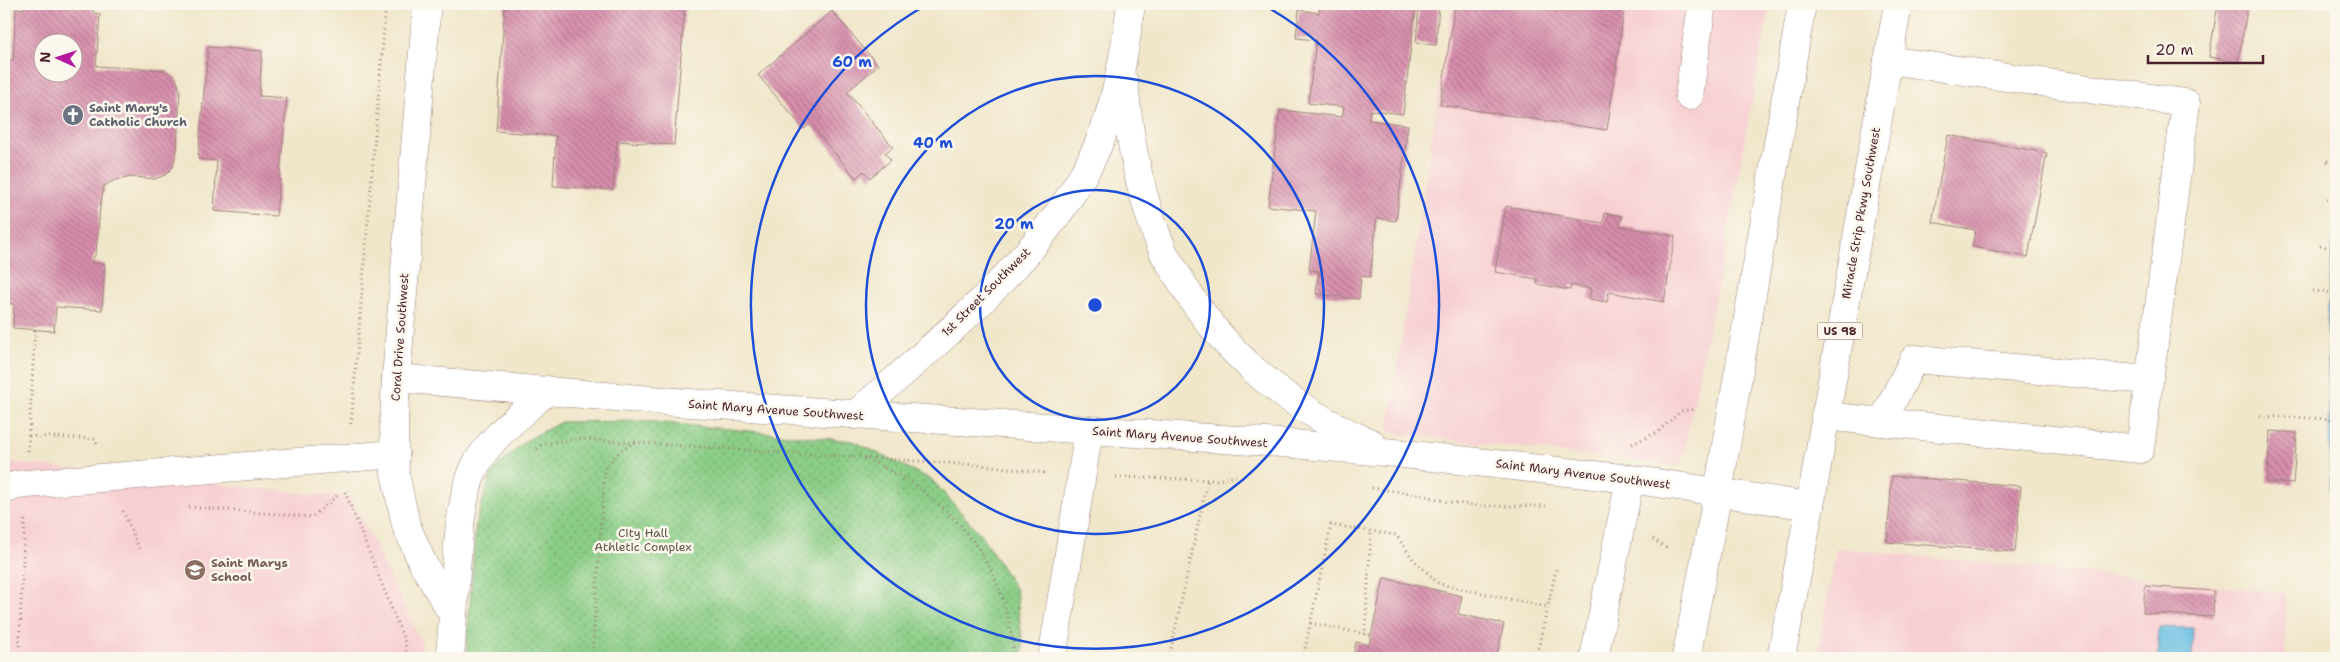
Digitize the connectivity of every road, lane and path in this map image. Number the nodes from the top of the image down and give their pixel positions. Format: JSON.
{"nodes":[{"id":1,"x":427,"y":4,"type":"edge"},
{"id":2,"x":1131,"y":4,"type":"edge"},
{"id":3,"x":1702,"y":4,"type":"edge"},
{"id":4,"x":1802,"y":4,"type":"edge"},
{"id":5,"x":1898,"y":4,"type":"edge"},
{"id":6,"x":1888,"y":60,"type":"junction"},
{"id":7,"x":1123,"y":65,"type":"junction"},
{"id":8,"x":1689,"y":96,"type":"dead end"},
{"id":9,"x":2327,"y":161,"type":"dead end"},
{"id":10,"x":2336,"y":162,"type":"edge"},
{"id":11,"x":2327,"y":199,"type":"dead end"},
{"id":12,"x":2336,"y":201,"type":"edge"},
{"id":13,"x":2320,"y":246,"type":"dead end"},
{"id":14,"x":2336,"y":248,"type":"edge"},
{"id":15,"x":2314,"y":291,"type":"dead end"},
{"id":16,"x":2336,"y":293,"type":"edge"},
{"id":17,"x":396,"y":378,"type":"junction"},
{"id":18,"x":2149,"y":380,"type":"junction"},
{"id":19,"x":548,"y":390,"type":"junction"},
{"id":20,"x":1695,"y":409,"type":"dead end"},
{"id":21,"x":855,"y":416,"type":"junction"},
{"id":22,"x":1825,"y":416,"type":"junction"},
{"id":23,"x":2260,"y":416,"type":"dead end"},
{"id":24,"x":2336,"y":419,"type":"edge"},
{"id":25,"x":1882,"y":422,"type":"junction"},
{"id":26,"x":1089,"y":430,"type":"junction"},
{"id":27,"x":636,"y":442,"type":"junction"},
{"id":28,"x":1630,"y":445,"type":"dead end"},
{"id":29,"x":1395,"y":453,"type":"junction"},
{"id":30,"x":395,"y":454,"type":"junction"},
{"id":31,"x":530,"y":454,"type":"dead end"},
{"id":32,"x":865,"y":458,"type":"junction"},
{"id":33,"x":1246,"y":474,"type":"dead end"},
{"id":34,"x":1082,"y":476,"type":"junction"},
{"id":35,"x":1208,"y":479,"type":"junction"},
{"id":36,"x":1630,"y":479,"type":"junction"},
{"id":37,"x":1369,"y":487,"type":"dead end"},
{"id":38,"x":4,"y":490,"type":"edge"},
{"id":39,"x":344,"y":490,"type":"dead end"},
{"id":40,"x":1718,"y":492,"type":"junction"},
{"id":41,"x":1547,"y":506,"type":"dead end"},
{"id":42,"x":1810,"y":506,"type":"junction"},
{"id":43,"x":186,"y":507,"type":"dead end"},
{"id":44,"x":122,"y":510,"type":"dead end"},
{"id":45,"x":1622,"y":520,"type":"junction"},
{"id":46,"x":1371,"y":531,"type":"junction"},
{"id":47,"x":1669,"y":550,"type":"dead end"},
{"id":48,"x":140,"y":551,"type":"dead end"},
{"id":49,"x":1557,"y":566,"type":"dead end"},
{"id":50,"x":1548,"y":607,"type":"junction"},
{"id":51,"x":452,"y":616,"type":"junction"},
{"id":52,"x":1310,"y":624,"type":"junction"},
{"id":53,"x":1365,"y":635,"type":"junction"},
{"id":54,"x":1371,"y":636,"type":"dead end"},
{"id":55,"x":450,"y":658,"type":"edge"},
{"id":56,"x":592,"y":658,"type":"edge"},
{"id":57,"x":1013,"y":658,"type":"edge"},
{"id":58,"x":1052,"y":658,"type":"edge"},
{"id":59,"x":1169,"y":658,"type":"edge"},
{"id":60,"x":1303,"y":658,"type":"edge"},
{"id":61,"x":1536,"y":658,"type":"edge"},
{"id":62,"x":1594,"y":658,"type":"edge"},
{"id":63,"x":1686,"y":658,"type":"edge"},
{"id":64,"x":1781,"y":658,"type":"edge"}],
"edges":[{"from":1,"to":17,"type":"main road","name":"Coral Drive Southwest"},
{"from":2,"to":7,"type":"main road","name":"1st Street Southwest"},
{"from":3,"to":8,"type":"main road"},
{"from":4,"to":40,"type":"main road"},
{"from":5,"to":6,"type":"main road","name":"Miracle Strip Pkwy Southwest","number":"US 98"},
{"from":6,"to":18,"type":"main road"},
{"from":6,"to":22,"type":"main road","name":"Miracle Strip Pkwy Southwest","number":"US 98"},
{"from":7,"to":21,"type":"main road","name":"1st Street Southwest"},
{"from":7,"to":29,"type":"main road","name":"1st Street Southwest"},
{"from":9,"to":10,"type":"path"},
{"from":11,"to":12,"type":"path"},
{"from":13,"to":14,"type":"path"},
{"from":15,"to":16,"type":"path"},
{"from":17,"to":19,"type":"main road","name":"Saint Mary Avenue Southwest"},
{"from":17,"to":30,"type":"main road","name":"Coral Drive Southwest"},
{"from":18,"to":25,"type":"main road"},
{"from":18,"to":25,"type":"main road"},
{"from":19,"to":21,"type":"main road","name":"Saint Mary Avenue Southwest"},
{"from":19,"to":51,"type":"main road"},
{"from":20,"to":28,"type":"path"},
{"from":21,"to":26,"type":"main road","name":"Saint Mary Avenue Southwest"},
{"from":22,"to":25,"type":"main road"},
{"from":22,"to":42,"type":"main road","name":"Miracle Strip Pkwy Southwest","number":"US 98"},
{"from":23,"to":24,"type":"path"},
{"from":26,"to":29,"type":"main road","name":"Saint Mary Avenue Southwest"},
{"from":26,"to":34,"type":"main road"},
{"from":27,"to":31,"type":"path"},
{"from":27,"to":32,"type":"path"},
{"from":27,"to":56,"type":"path"},
{"from":29,"to":36,"type":"main road","name":"Saint Mary Avenue Southwest"},
{"from":30,"to":38,"type":"main road"},
{"from":30,"to":51,"type":"main road","name":"Coral Drive Southwest"},
{"from":32,"to":34,"type":"path"},
{"from":32,"to":57,"type":"path"},
{"from":33,"to":35,"type":"path"},
{"from":34,"to":35,"type":"path"},
{"from":34,"to":58,"type":"main road"},
{"from":35,"to":59,"type":"path"},
{"from":36,"to":40,"type":"main road","name":"Saint Mary Avenue Southwest"},
{"from":36,"to":45,"type":"main road"},
{"from":37,"to":41,"type":"path"},
{"from":39,"to":43,"type":"path"},
{"from":40,"to":42,"type":"main road","name":"Saint Mary Avenue Southwest"},
{"from":40,"to":63,"type":"main road"},
{"from":42,"to":64,"type":"main road","name":"Miracle Strip Pkwy Southwest","number":"US 98"},
{"from":44,"to":48,"type":"path"},
{"from":45,"to":47,"type":"path"},
{"from":45,"to":62,"type":"main road"},
{"from":46,"to":50,"type":"path"},
{"from":46,"to":52,"type":"path"},
{"from":46,"to":53,"type":"path"},
{"from":49,"to":50,"type":"path"},
{"from":50,"to":61,"type":"path"},
{"from":51,"to":55,"type":"main road"},
{"from":52,"to":53,"type":"path"},
{"from":52,"to":60,"type":"path"},
{"from":53,"to":54,"type":"path"}]}
